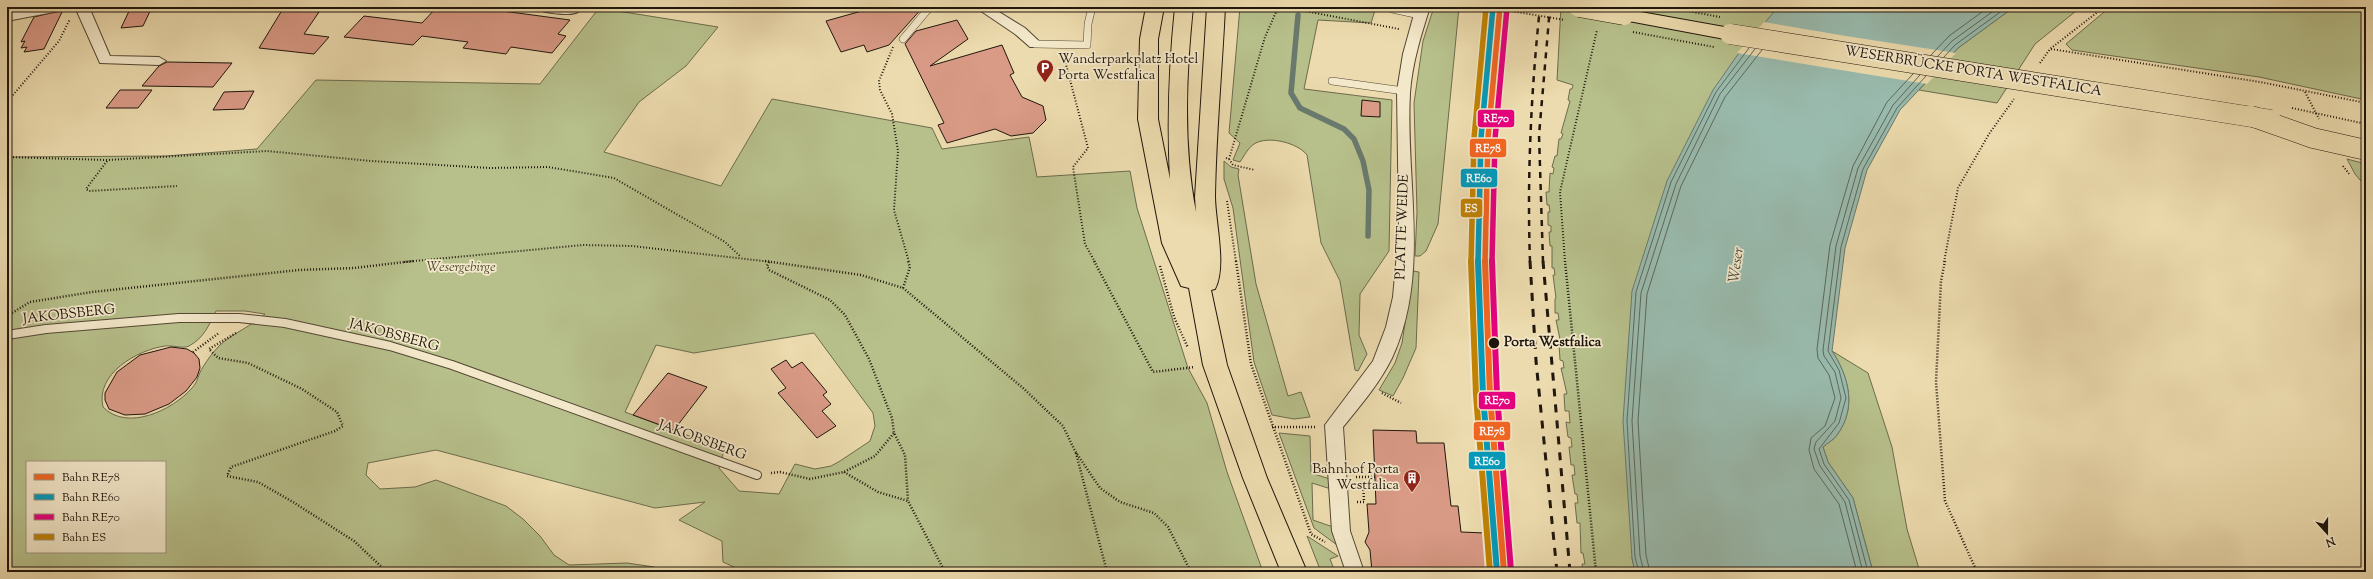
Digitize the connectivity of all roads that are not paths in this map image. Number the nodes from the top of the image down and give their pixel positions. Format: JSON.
{"nodes":[{"id":1,"x":59,"y":7,"type":"edge"},
{"id":2,"x":82,"y":7,"type":"edge"},
{"id":3,"x":542,"y":7,"type":"edge"},
{"id":4,"x":930,"y":7,"type":"edge"},
{"id":5,"x":982,"y":7,"type":"edge"},
{"id":6,"x":1092,"y":7,"type":"edge"},
{"id":7,"x":1155,"y":7,"type":"edge"},
{"id":8,"x":1184,"y":7,"type":"edge"},
{"id":9,"x":1216,"y":7,"type":"edge"},
{"id":10,"x":1393,"y":7,"type":"edge"},
{"id":11,"x":1579,"y":7,"type":"edge"},
{"id":12,"x":572,"y":11,"type":"dead end"},
{"id":13,"x":1422,"y":11,"type":"edge"},
{"id":14,"x":7,"y":17,"type":"edge"},
{"id":15,"x":903,"y":39,"type":"road end"},
{"id":16,"x":1035,"y":44,"type":"joint"},
{"id":17,"x":160,"y":61,"type":"dead end"},
{"id":18,"x":1332,"y":81,"type":"dead end"},
{"id":19,"x":1404,"y":96,"type":"junction"},
{"id":20,"x":2251,"y":116,"type":"junction"},
{"id":21,"x":2366,"y":141,"type":"edge"},
{"id":22,"x":2366,"y":150,"type":"edge"},
{"id":23,"x":1205,"y":316,"type":"junction"},
{"id":24,"x":7,"y":335,"type":"edge"},
{"id":25,"x":758,"y":475,"type":"road end"},
{"id":26,"x":1353,"y":565,"type":"edge"},
{"id":27,"x":1294,"y":572,"type":"edge"}],
"edges":[{"from":1,"to":14,"type":"street"},
{"from":2,"to":17,"type":"street"},
{"from":3,"to":12,"type":"street"},
{"from":4,"to":15,"type":"lane"},
{"from":5,"to":16,"type":"street"},
{"from":6,"to":16,"type":"lane"},
{"from":7,"to":23,"type":"main road"},
{"from":8,"to":23,"type":"main road"},
{"from":9,"to":23,"type":"main road"},
{"from":10,"to":13,"type":"lane"},
{"from":11,"to":20,"type":"main road","name":"WESERBRÜCKE PORTA WESTFALICA","bridge":true},
{"from":13,"to":19,"type":"street","name":"PLATTE WEIDE"},
{"from":18,"to":19,"type":"lane"},
{"from":19,"to":26,"type":"street","name":"PLATTE WEIDE"},
{"from":20,"to":21,"type":"main road","name":"WESERBRÜCKE PORTA WESTFALICA","bridge":true},
{"from":20,"to":22,"type":"main road","bridge":true},
{"from":23,"to":27,"type":"main road"},
{"from":24,"to":25,"type":"lane","name":"JAKOBSBERG"}]}
